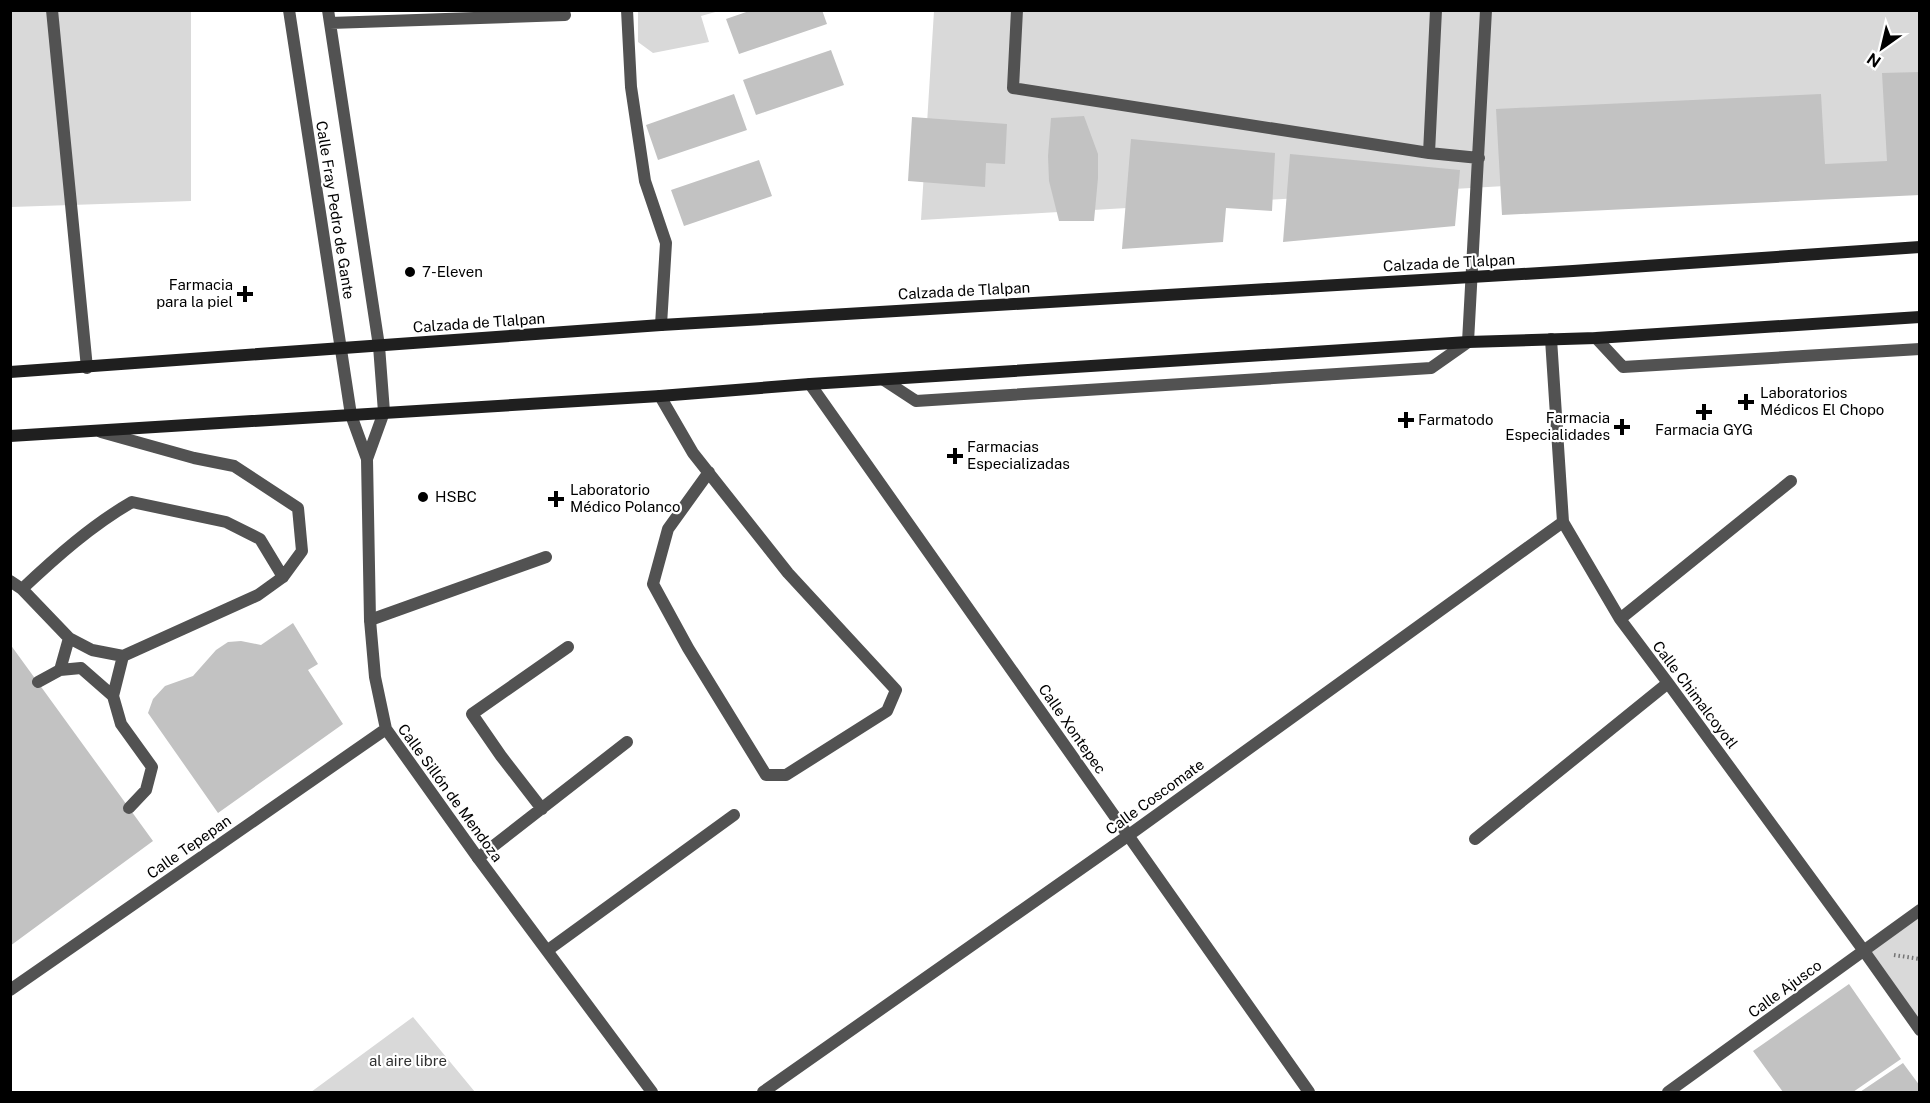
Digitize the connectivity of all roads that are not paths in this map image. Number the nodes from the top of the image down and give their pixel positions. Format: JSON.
{"nodes":[{"id":1,"x":52,"y":10,"type":"edge"},
{"id":2,"x":289,"y":10,"type":"edge"},
{"id":3,"x":627,"y":10,"type":"edge"},
{"id":4,"x":1017,"y":10,"type":"edge"},
{"id":5,"x":1436,"y":10,"type":"edge"},
{"id":6,"x":1486,"y":10,"type":"edge"},
{"id":7,"x":565,"y":15,"type":"dead end"},
{"id":8,"x":329,"y":17,"type":"edge"},
{"id":9,"x":1428,"y":153,"type":"junction"},
{"id":10,"x":1479,"y":158,"type":"junction"},
{"id":11,"x":1920,"y":247,"type":"edge"},
{"id":12,"x":1471,"y":277,"type":"junction"},
{"id":13,"x":1920,"y":317,"type":"edge"},
{"id":14,"x":661,"y":325,"type":"junction"},
{"id":15,"x":1596,"y":338,"type":"junction"},
{"id":16,"x":1551,"y":339,"type":"junction"},
{"id":17,"x":1468,"y":342,"type":"junction"},
{"id":18,"x":379,"y":346,"type":"junction"},
{"id":19,"x":342,"y":349,"type":"junction"},
{"id":20,"x":1920,"y":349,"type":"edge"},
{"id":21,"x":87,"y":368,"type":"junction"},
{"id":22,"x":10,"y":372,"type":"edge"},
{"id":23,"x":884,"y":380,"type":"junction"},
{"id":24,"x":810,"y":384,"type":"junction"},
{"id":25,"x":660,"y":396,"type":"junction"},
{"id":26,"x":384,"y":412,"type":"junction"},
{"id":27,"x":351,"y":415,"type":"junction"},
{"id":28,"x":94,"y":430,"type":"junction"},
{"id":29,"x":10,"y":436,"type":"edge"},
{"id":30,"x":367,"y":459,"type":"junction"},
{"id":31,"x":709,"y":472,"type":"junction"},
{"id":32,"x":1791,"y":481,"type":"dead end"},
{"id":33,"x":1563,"y":522,"type":"junction"},
{"id":34,"x":546,"y":557,"type":"dead end"},
{"id":35,"x":284,"y":577,"type":"junction"},
{"id":36,"x":10,"y":581,"type":"edge"},
{"id":37,"x":22,"y":589,"type":"junction"},
{"id":38,"x":1620,"y":619,"type":"junction"},
{"id":39,"x":370,"y":620,"type":"junction"},
{"id":40,"x":69,"y":638,"type":"junction"},
{"id":41,"x":568,"y":647,"type":"dead end"},
{"id":42,"x":123,"y":656,"type":"junction"},
{"id":43,"x":60,"y":670,"type":"junction"},
{"id":44,"x":38,"y":682,"type":"dead end"},
{"id":45,"x":1668,"y":683,"type":"junction"},
{"id":46,"x":113,"y":696,"type":"junction"},
{"id":47,"x":386,"y":729,"type":"junction"},
{"id":48,"x":627,"y":742,"type":"dead end"},
{"id":49,"x":129,"y":808,"type":"dead end"},
{"id":50,"x":542,"y":809,"type":"junction"},
{"id":51,"x":734,"y":815,"type":"dead end"},
{"id":52,"x":1129,"y":835,"type":"junction"},
{"id":53,"x":1475,"y":839,"type":"dead end"},
{"id":54,"x":478,"y":858,"type":"junction"},
{"id":55,"x":1920,"y":910,"type":"edge"},
{"id":56,"x":548,"y":950,"type":"junction"},
{"id":57,"x":1864,"y":951,"type":"junction"},
{"id":58,"x":10,"y":990,"type":"edge"},
{"id":59,"x":1920,"y":1030,"type":"edge"},
{"id":60,"x":652,"y":1092,"type":"edge"},
{"id":61,"x":762,"y":1092,"type":"edge"},
{"id":62,"x":1309,"y":1092,"type":"edge"},
{"id":63,"x":1668,"y":1092,"type":"edge"}],
"edges":[{"from":1,"to":21,"type":"street"},
{"from":2,"to":19,"type":"street","name":"Calle Fray Pedro de Gante"},
{"from":3,"to":14,"type":"street"},
{"from":4,"to":9,"type":"street"},
{"from":5,"to":9,"type":"street"},
{"from":6,"to":10,"type":"street"},
{"from":7,"to":8,"type":"street"},
{"from":8,"to":18,"type":"street","name":"Calle Fray Pedro de Gante"},
{"from":9,"to":10,"type":"street"},
{"from":10,"to":12,"type":"street"},
{"from":11,"to":12,"type":"main road","name":"Calzada de Tlalpan"},
{"from":12,"to":14,"type":"main road","name":"Calzada de Tlalpan"},
{"from":12,"to":17,"type":"street"},
{"from":13,"to":15,"type":"main road"},
{"from":14,"to":18,"type":"main road","name":"Calzada de Tlalpan"},
{"from":15,"to":16,"type":"main road"},
{"from":15,"to":20,"type":"street"},
{"from":16,"to":17,"type":"main road"},
{"from":16,"to":33,"type":"street","name":"Calle Chimalcoyotl"},
{"from":17,"to":23,"type":"main road"},
{"from":17,"to":23,"type":"street"},
{"from":18,"to":19,"type":"main road","name":"Calzada de Tlalpan"},
{"from":18,"to":26,"type":"street","name":"Calle Fray Pedro de Gante"},
{"from":19,"to":21,"type":"main road","name":"Calzada de Tlalpan"},
{"from":19,"to":27,"type":"street","name":"Calle Fray Pedro de Gante"},
{"from":21,"to":22,"type":"main road","name":"Calzada de Tlalpan"},
{"from":23,"to":24,"type":"main road"},
{"from":24,"to":25,"type":"main road"},
{"from":24,"to":52,"type":"street","name":"Calle Xontepec"},
{"from":25,"to":26,"type":"main road"},
{"from":25,"to":31,"type":"street"},
{"from":26,"to":27,"type":"main road"},
{"from":26,"to":30,"type":"street","name":"Calle Sillón de Mendoza"},
{"from":27,"to":28,"type":"main road"},
{"from":27,"to":30,"type":"street","name":"Calle Sillón de Mendoza"},
{"from":28,"to":29,"type":"main road"},
{"from":28,"to":35,"type":"street"},
{"from":30,"to":39,"type":"street","name":"Calle Sillón de Mendoza"},
{"from":31,"to":31,"type":"street"},
{"from":32,"to":38,"type":"street"},
{"from":33,"to":38,"type":"street","name":"Calle Chimalcoyotl"},
{"from":33,"to":52,"type":"street","name":"Calle Coscomate"},
{"from":34,"to":39,"type":"street"},
{"from":35,"to":37,"type":"street"},
{"from":35,"to":42,"type":"street"},
{"from":36,"to":37,"type":"street"},
{"from":37,"to":40,"type":"street"},
{"from":38,"to":45,"type":"street","name":"Calle Chimalcoyotl"},
{"from":39,"to":47,"type":"street","name":"Calle Sillón de Mendoza"},
{"from":40,"to":42,"type":"street"},
{"from":40,"to":43,"type":"street"},
{"from":41,"to":50,"type":"street"},
{"from":42,"to":46,"type":"street"},
{"from":43,"to":44,"type":"street"},
{"from":43,"to":46,"type":"street"},
{"from":45,"to":53,"type":"street"},
{"from":45,"to":57,"type":"street","name":"Calle Chimalcoyotl"},
{"from":46,"to":49,"type":"street"},
{"from":47,"to":54,"type":"street","name":"Calle Sillón de Mendoza"},
{"from":47,"to":58,"type":"street","name":"Calle Tepepan"},
{"from":48,"to":50,"type":"street"},
{"from":50,"to":54,"type":"street"},
{"from":51,"to":56,"type":"street"},
{"from":52,"to":61,"type":"street","name":"Calle Coscomate"},
{"from":52,"to":62,"type":"street","name":"Calle Xontepec"},
{"from":54,"to":56,"type":"street","name":"Calle Sillón de Mendoza"},
{"from":55,"to":57,"type":"street","name":"Calle Ajusco"},
{"from":56,"to":60,"type":"street","name":"Calle Sillón de Mendoza"},
{"from":57,"to":59,"type":"street","name":"Calle Chimalcoyotl"},
{"from":57,"to":63,"type":"street","name":"Calle Ajusco"}]}
